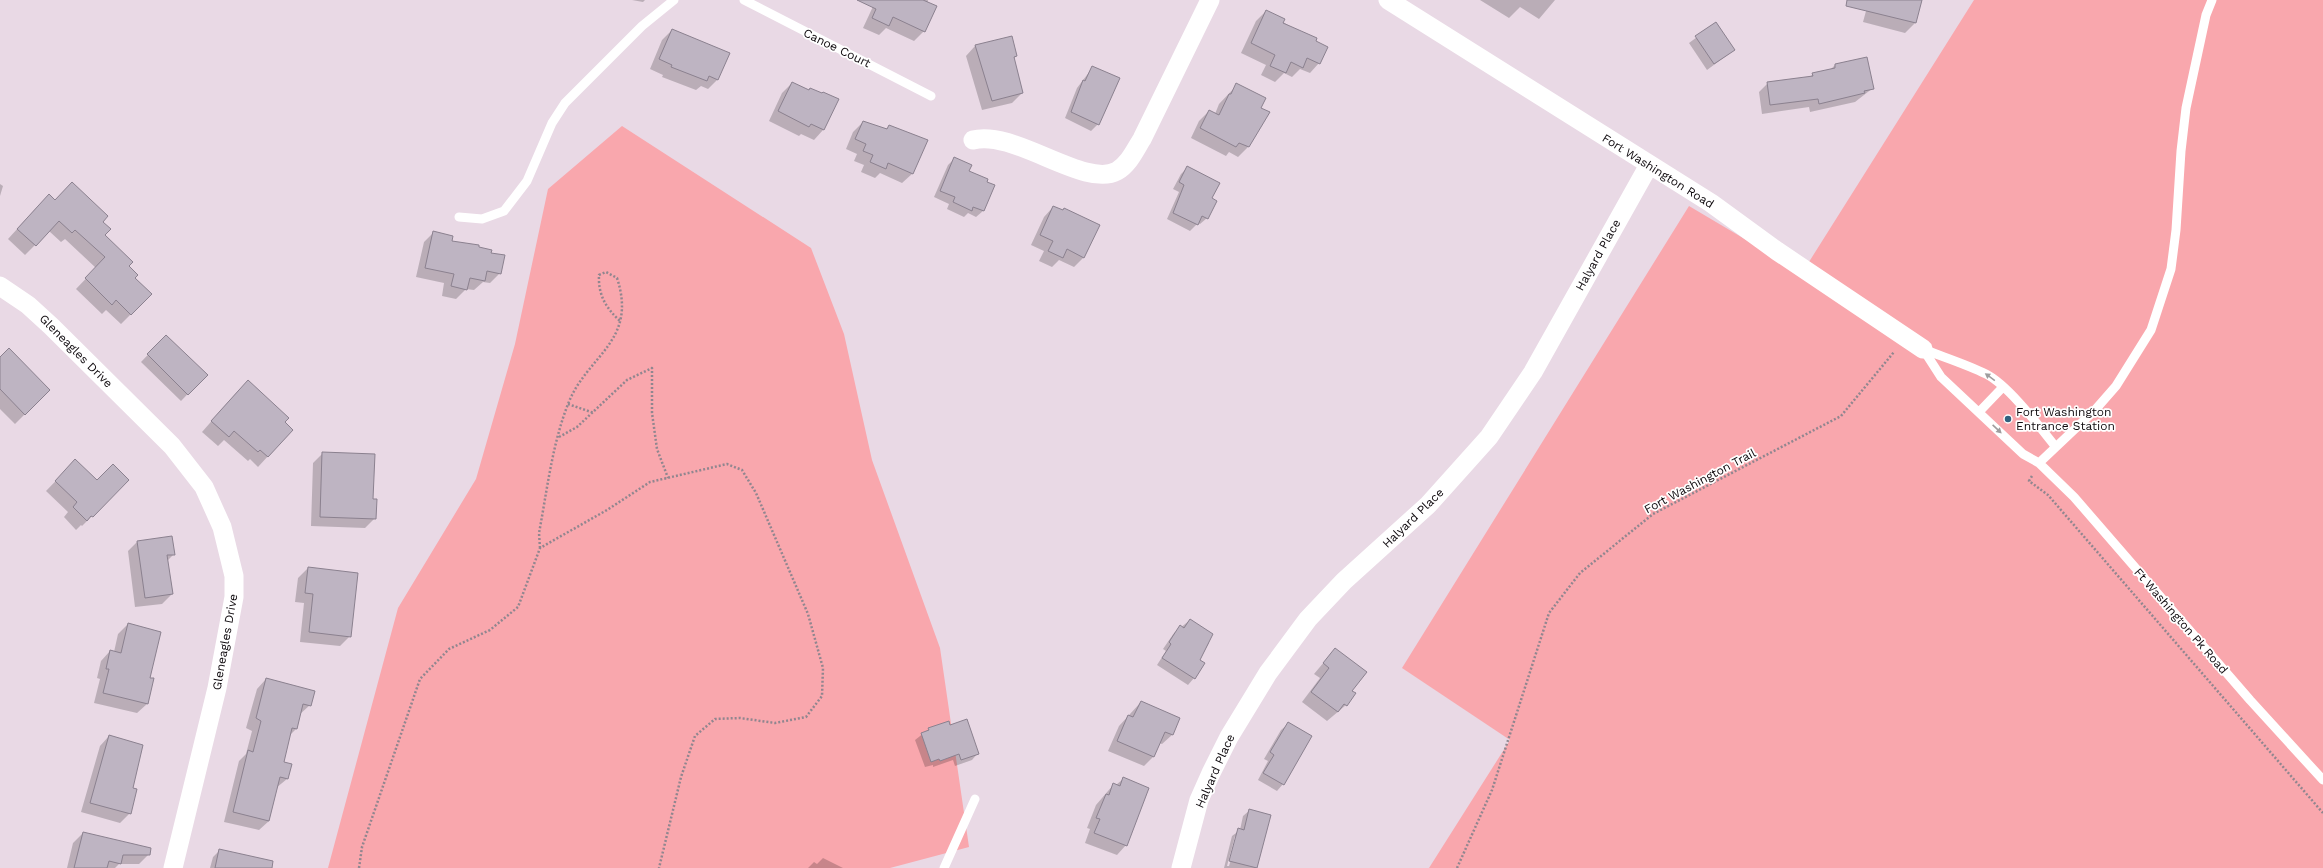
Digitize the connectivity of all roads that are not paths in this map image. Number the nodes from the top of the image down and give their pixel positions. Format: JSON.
{"nodes":[{"id":1,"x":674,"y":0,"type":"edge"},
{"id":2,"x":744,"y":0,"type":"edge"},
{"id":3,"x":1210,"y":0,"type":"edge"},
{"id":4,"x":2212,"y":0,"type":"edge"},
{"id":5,"x":1395,"y":1,"type":"edge"},
{"id":6,"x":931,"y":96,"type":"dead end"},
{"id":7,"x":973,"y":140,"type":"dead end"},
{"id":8,"x":1649,"y":165,"type":"junction"},
{"id":9,"x":459,"y":217,"type":"dead end"},
{"id":10,"x":0,"y":286,"type":"edge"},
{"id":11,"x":1923,"y":349,"type":"junction"},
{"id":12,"x":2003,"y":387,"type":"junction"},
{"id":13,"x":1979,"y":412,"type":"junction"},
{"id":14,"x":2056,"y":446,"type":"junction"},
{"id":15,"x":2039,"y":463,"type":"junction"},
{"id":16,"x":2323,"y":780,"type":"edge"},
{"id":17,"x":975,"y":799,"type":"dead end"},
{"id":18,"x":173,"y":868,"type":"edge"},
{"id":19,"x":944,"y":868,"type":"edge"},
{"id":20,"x":1181,"y":868,"type":"edge"}],
"edges":[{"from":1,"to":9,"type":"lane"},
{"from":2,"to":6,"type":"lane","name":"Canoe Court"},
{"from":3,"to":7,"type":"street"},
{"from":4,"to":14,"type":"lane"},
{"from":5,"to":8,"type":"street","name":"Fort Washington Road"},
{"from":8,"to":11,"type":"street","name":"Fort Washington Road"},
{"from":8,"to":20,"type":"street","name":"Halyard Place"},
{"from":10,"to":18,"type":"street","name":"Gleneagles Drive"},
{"from":12,"to":11,"type":"lane","name":"Fort Washington Road","one_way":true},
{"from":11,"to":13,"type":"lane","name":"Fort Washington Road"},
{"from":12,"to":13,"type":"lane"},
{"from":12,"to":14,"type":"lane","name":"Fort Washington Road"},
{"from":13,"to":15,"type":"lane","name":"Fort Washington Road","one_way":true},
{"from":14,"to":15,"type":"lane"},
{"from":15,"to":16,"type":"lane","name":"Ft Washington Pk Road"},
{"from":17,"to":19,"type":"lane"}]}
